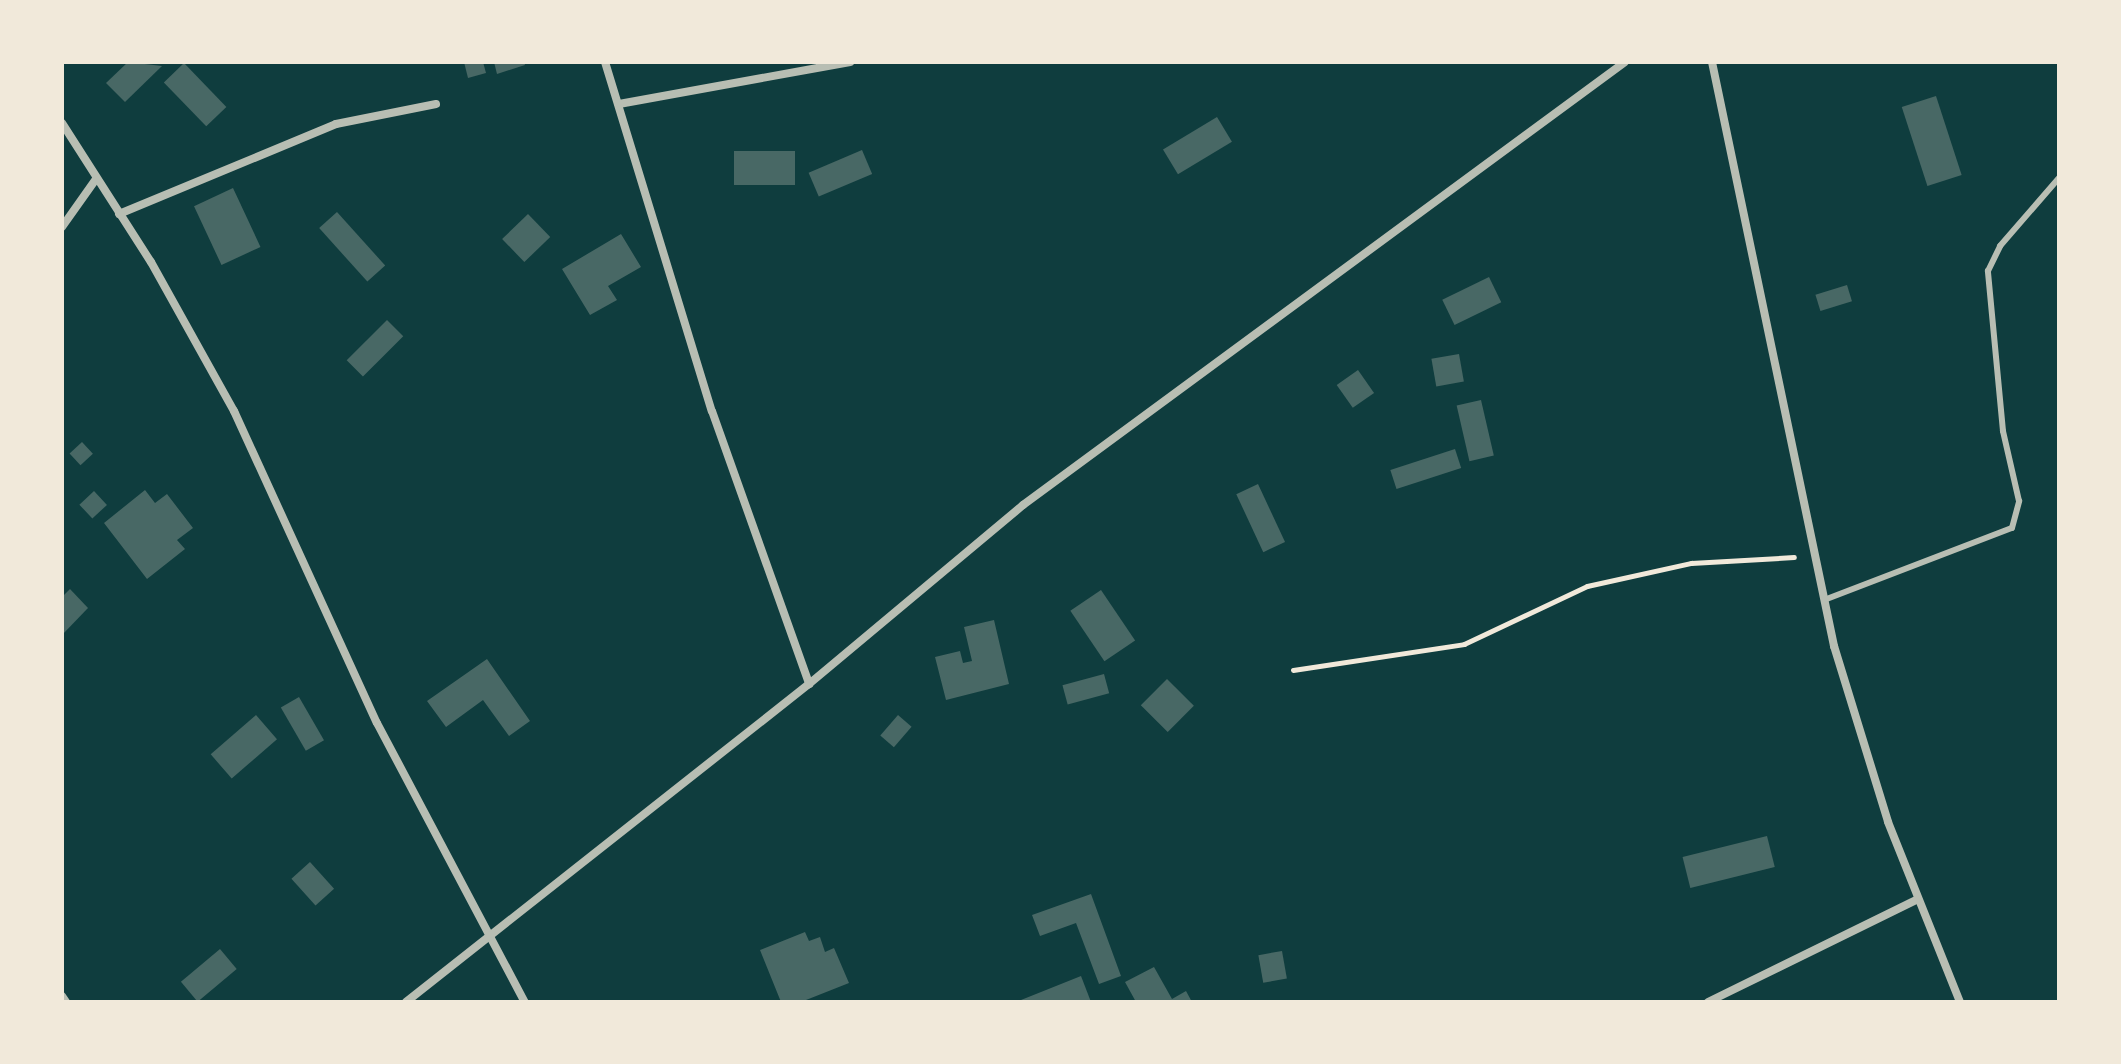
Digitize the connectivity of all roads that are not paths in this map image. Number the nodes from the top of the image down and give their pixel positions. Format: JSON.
{"nodes":[{"id":1,"x":605,"y":62,"type":"edge"},
{"id":2,"x":850,"y":62,"type":"edge"},
{"id":3,"x":1625,"y":62,"type":"edge"},
{"id":4,"x":1712,"y":62,"type":"edge"},
{"id":5,"x":436,"y":104,"type":"dead end"},
{"id":6,"x":619,"y":104,"type":"junction"},
{"id":7,"x":62,"y":123,"type":"edge"},
{"id":8,"x":2059,"y":178,"type":"edge"},
{"id":9,"x":96,"y":179,"type":"junction"},
{"id":10,"x":119,"y":214,"type":"junction"},
{"id":11,"x":62,"y":227,"type":"edge"},
{"id":12,"x":1824,"y":600,"type":"junction"},
{"id":13,"x":809,"y":684,"type":"junction"},
{"id":14,"x":1916,"y":900,"type":"junction"},
{"id":15,"x":489,"y":936,"type":"junction"},
{"id":16,"x":62,"y":996,"type":"edge"},
{"id":17,"x":66,"y":1002,"type":"edge"},
{"id":18,"x":406,"y":1002,"type":"edge"},
{"id":19,"x":525,"y":1002,"type":"edge"},
{"id":20,"x":1708,"y":1002,"type":"edge"},
{"id":21,"x":1960,"y":1002,"type":"edge"}],
"edges":[{"from":1,"to":6,"type":"street"},
{"from":2,"to":6,"type":"street"},
{"from":3,"to":13,"type":"street"},
{"from":4,"to":12,"type":"street"},
{"from":5,"to":10,"type":"street"},
{"from":6,"to":13,"type":"street"},
{"from":7,"to":9,"type":"street"},
{"from":8,"to":12,"type":"lane"},
{"from":9,"to":10,"type":"street"},
{"from":9,"to":11,"type":"street"},
{"from":10,"to":15,"type":"street"},
{"from":12,"to":14,"type":"street"},
{"from":13,"to":15,"type":"street"},
{"from":14,"to":20,"type":"street"},
{"from":14,"to":21,"type":"street"},
{"from":15,"to":18,"type":"street"},
{"from":15,"to":19,"type":"street"},
{"from":16,"to":17,"type":"street"}]}
